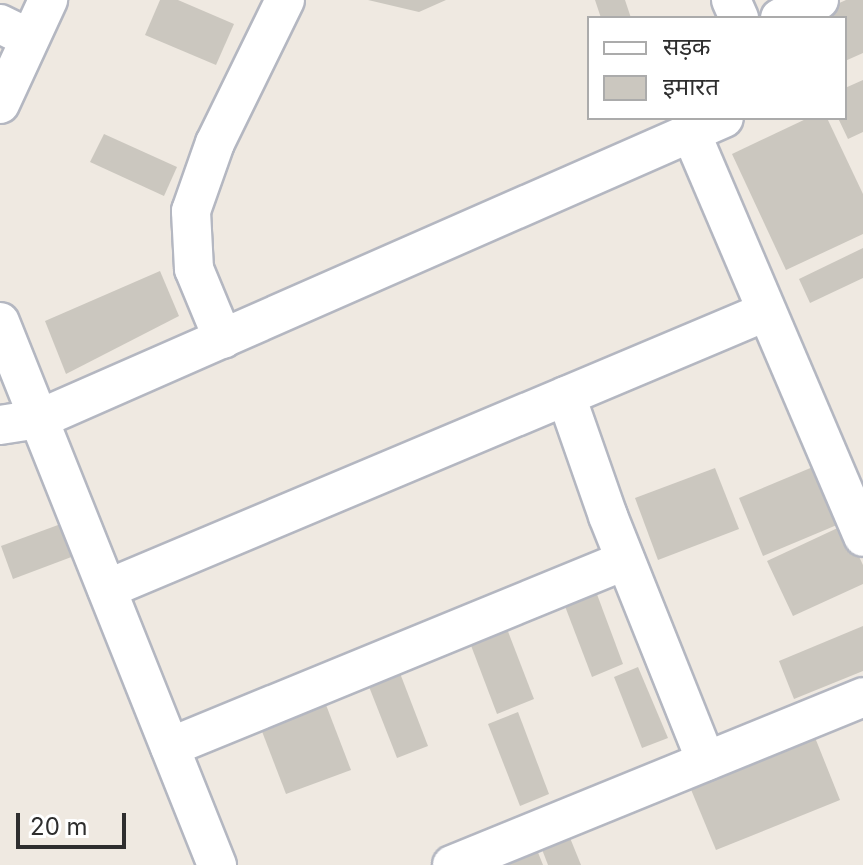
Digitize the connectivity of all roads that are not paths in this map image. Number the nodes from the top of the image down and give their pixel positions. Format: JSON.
{"nodes":[{"id":1,"x":48,"y":0,"type":"edge"},
{"id":2,"x":285,"y":0,"type":"edge"},
{"id":3,"x":819,"y":0,"type":"edge"},
{"id":4,"x":784,"y":16,"type":"edge"},
{"id":5,"x":15,"y":31,"type":"edge"},
{"id":6,"x":0,"y":104,"type":"edge"},
{"id":7,"x":707,"y":126,"type":"edge"},
{"id":8,"x":763,"y":313,"type":"junction"},
{"id":9,"x":0,"y":322,"type":"edge"},
{"id":10,"x":223,"y":339,"type":"junction"},
{"id":11,"x":566,"y":396,"type":"junction"},
{"id":12,"x":39,"y":419,"type":"junction"},
{"id":13,"x":0,"y":425,"type":"edge"},
{"id":14,"x":863,"y":537,"type":"edge"},
{"id":15,"x":625,"y":560,"type":"junction"},
{"id":16,"x":107,"y":589,"type":"junction"},
{"id":17,"x":863,"y":697,"type":"edge"},
{"id":18,"x":170,"y":747,"type":"junction"},
{"id":19,"x":706,"y":761,"type":"junction"},
{"id":20,"x":217,"y":865,"type":"edge"},
{"id":21,"x":452,"y":865,"type":"edge"}],
"edges":[{"from":1,"to":5,"type":"street"},
{"from":2,"to":10,"type":"street"},
{"from":3,"to":4,"type":"street"},
{"from":5,"to":6,"type":"street"},
{"from":7,"to":8,"type":"street"},
{"from":7,"to":10,"type":"street"},
{"from":8,"to":11,"type":"street"},
{"from":8,"to":14,"type":"street"},
{"from":9,"to":12,"type":"street"},
{"from":10,"to":12,"type":"street"},
{"from":11,"to":15,"type":"street"},
{"from":11,"to":16,"type":"street"},
{"from":12,"to":13,"type":"street"},
{"from":12,"to":16,"type":"street"},
{"from":15,"to":18,"type":"street"},
{"from":15,"to":19,"type":"street"},
{"from":16,"to":18,"type":"street"},
{"from":17,"to":19,"type":"street"},
{"from":18,"to":20,"type":"street"},
{"from":19,"to":21,"type":"street"}]}
